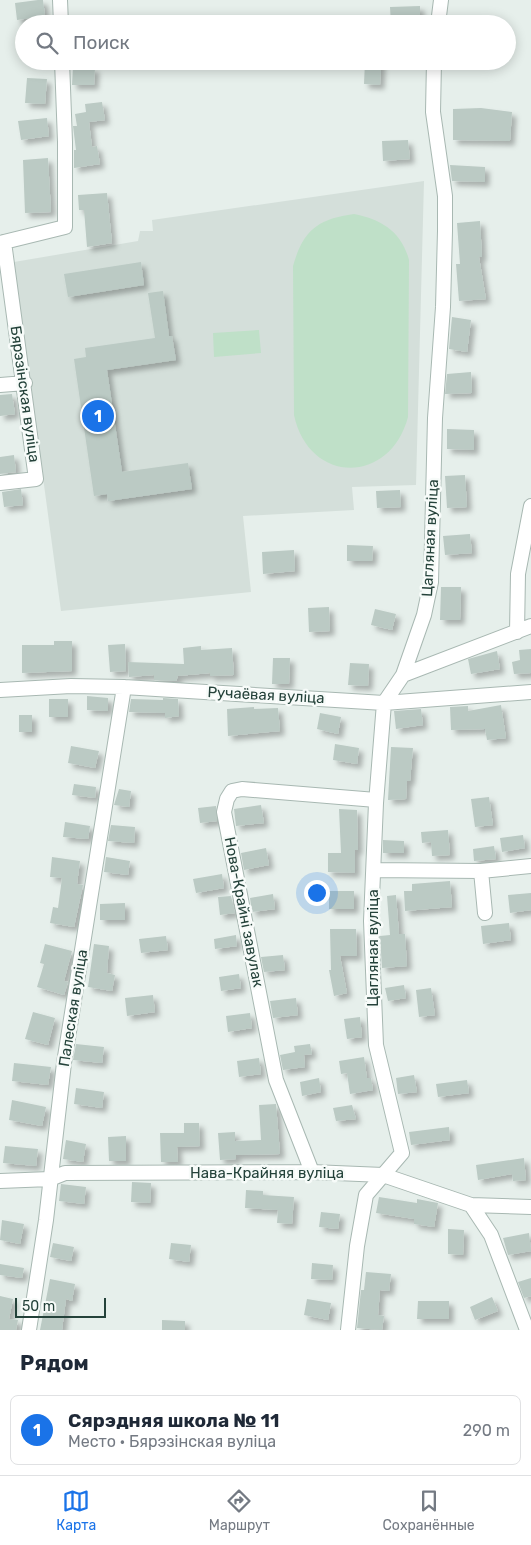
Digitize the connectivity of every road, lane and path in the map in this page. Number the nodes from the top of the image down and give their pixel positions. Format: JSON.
{"nodes":[{"id":1,"x":60,"y":0,"type":"edge"},
{"id":2,"x":441,"y":0,"type":"edge"},
{"id":3,"x":60,"y":15,"type":"edge"},
{"id":4,"x":439,"y":15,"type":"edge"},
{"id":5,"x":62,"y":70,"type":"edge"},
{"id":6,"x":434,"y":70,"type":"edge"},
{"id":7,"x":2,"y":243,"type":"edge"},
{"id":8,"x":25,"y":383,"type":"junction"},
{"id":9,"x":0,"y":386,"type":"edge"},
{"id":10,"x":0,"y":483,"type":"edge"},
{"id":11,"x":531,"y":506,"type":"edge"},
{"id":12,"x":531,"y":626,"type":"edge"},
{"id":13,"x":517,"y":632,"type":"junction"},
{"id":14,"x":403,"y":675,"type":"junction"},
{"id":15,"x":124,"y":688,"type":"junction"},
{"id":16,"x":0,"y":690,"type":"edge"},
{"id":17,"x":531,"y":692,"type":"edge"},
{"id":18,"x":384,"y":703,"type":"junction"},
{"id":19,"x":376,"y":800,"type":"junction"},
{"id":20,"x":531,"y":866,"type":"edge"},
{"id":21,"x":374,"y":870,"type":"junction"},
{"id":22,"x":481,"y":871,"type":"junction"},
{"id":23,"x":485,"y":913,"type":"dead end"},
{"id":24,"x":312,"y":1172,"type":"junction"},
{"id":25,"x":383,"y":1175,"type":"junction"},
{"id":26,"x":50,"y":1179,"type":"junction"},
{"id":27,"x":0,"y":1181,"type":"edge"},
{"id":28,"x":471,"y":1205,"type":"junction"},
{"id":29,"x":531,"y":1207,"type":"edge"},
{"id":30,"x":29,"y":1330,"type":"edge"},
{"id":31,"x":348,"y":1330,"type":"edge"},
{"id":32,"x":527,"y":1330,"type":"edge"}],
"edges":[{"from":1,"to":3,"type":"street"},
{"from":2,"to":4,"type":"street"},
{"from":5,"to":7,"type":"street","name":"Бярэзінская вуліца"},
{"from":6,"to":14,"type":"street","name":"Цагляная вуліца"},
{"from":7,"to":8,"type":"street","name":"Бярэзінская вуліца"},
{"from":8,"to":9,"type":"street"},
{"from":8,"to":10,"type":"street","name":"Бярэзінская вуліца"},
{"from":11,"to":13,"type":"street"},
{"from":12,"to":13,"type":"street"},
{"from":13,"to":14,"type":"street"},
{"from":14,"to":18,"type":"street","name":"Цагляная вуліца"},
{"from":15,"to":16,"type":"street","name":"Ручаёвая вуліца"},
{"from":15,"to":18,"type":"street","name":"Ручаёвая вуліца"},
{"from":15,"to":26,"type":"street","name":"Палеская вуліца"},
{"from":17,"to":18,"type":"street","name":"Ручаёвая вуліца"},
{"from":18,"to":19,"type":"street","name":"Цагляная вуліца"},
{"from":19,"to":21,"type":"street","name":"Цагляная вуліца"},
{"from":19,"to":24,"type":"street","name":"Нова-Крайні завулак"},
{"from":20,"to":22,"type":"street"},
{"from":21,"to":22,"type":"street"},
{"from":21,"to":25,"type":"street","name":"Цагляная вуліца"},
{"from":22,"to":23,"type":"street"},
{"from":24,"to":25,"type":"street","name":"Нава-Крайняя вуліца"},
{"from":24,"to":26,"type":"street","name":"Нава-Крайняя вуліца"},
{"from":25,"to":28,"type":"street","name":"Нава-Крайняя вуліца"},
{"from":25,"to":31,"type":"street"},
{"from":26,"to":27,"type":"street","name":"Нава-Крайняя вуліца"},
{"from":26,"to":30,"type":"street","name":"Палеская вуліца"},
{"from":28,"to":29,"type":"street","name":"Нава-Крайняя вуліца"},
{"from":28,"to":32,"type":"street"}]}
